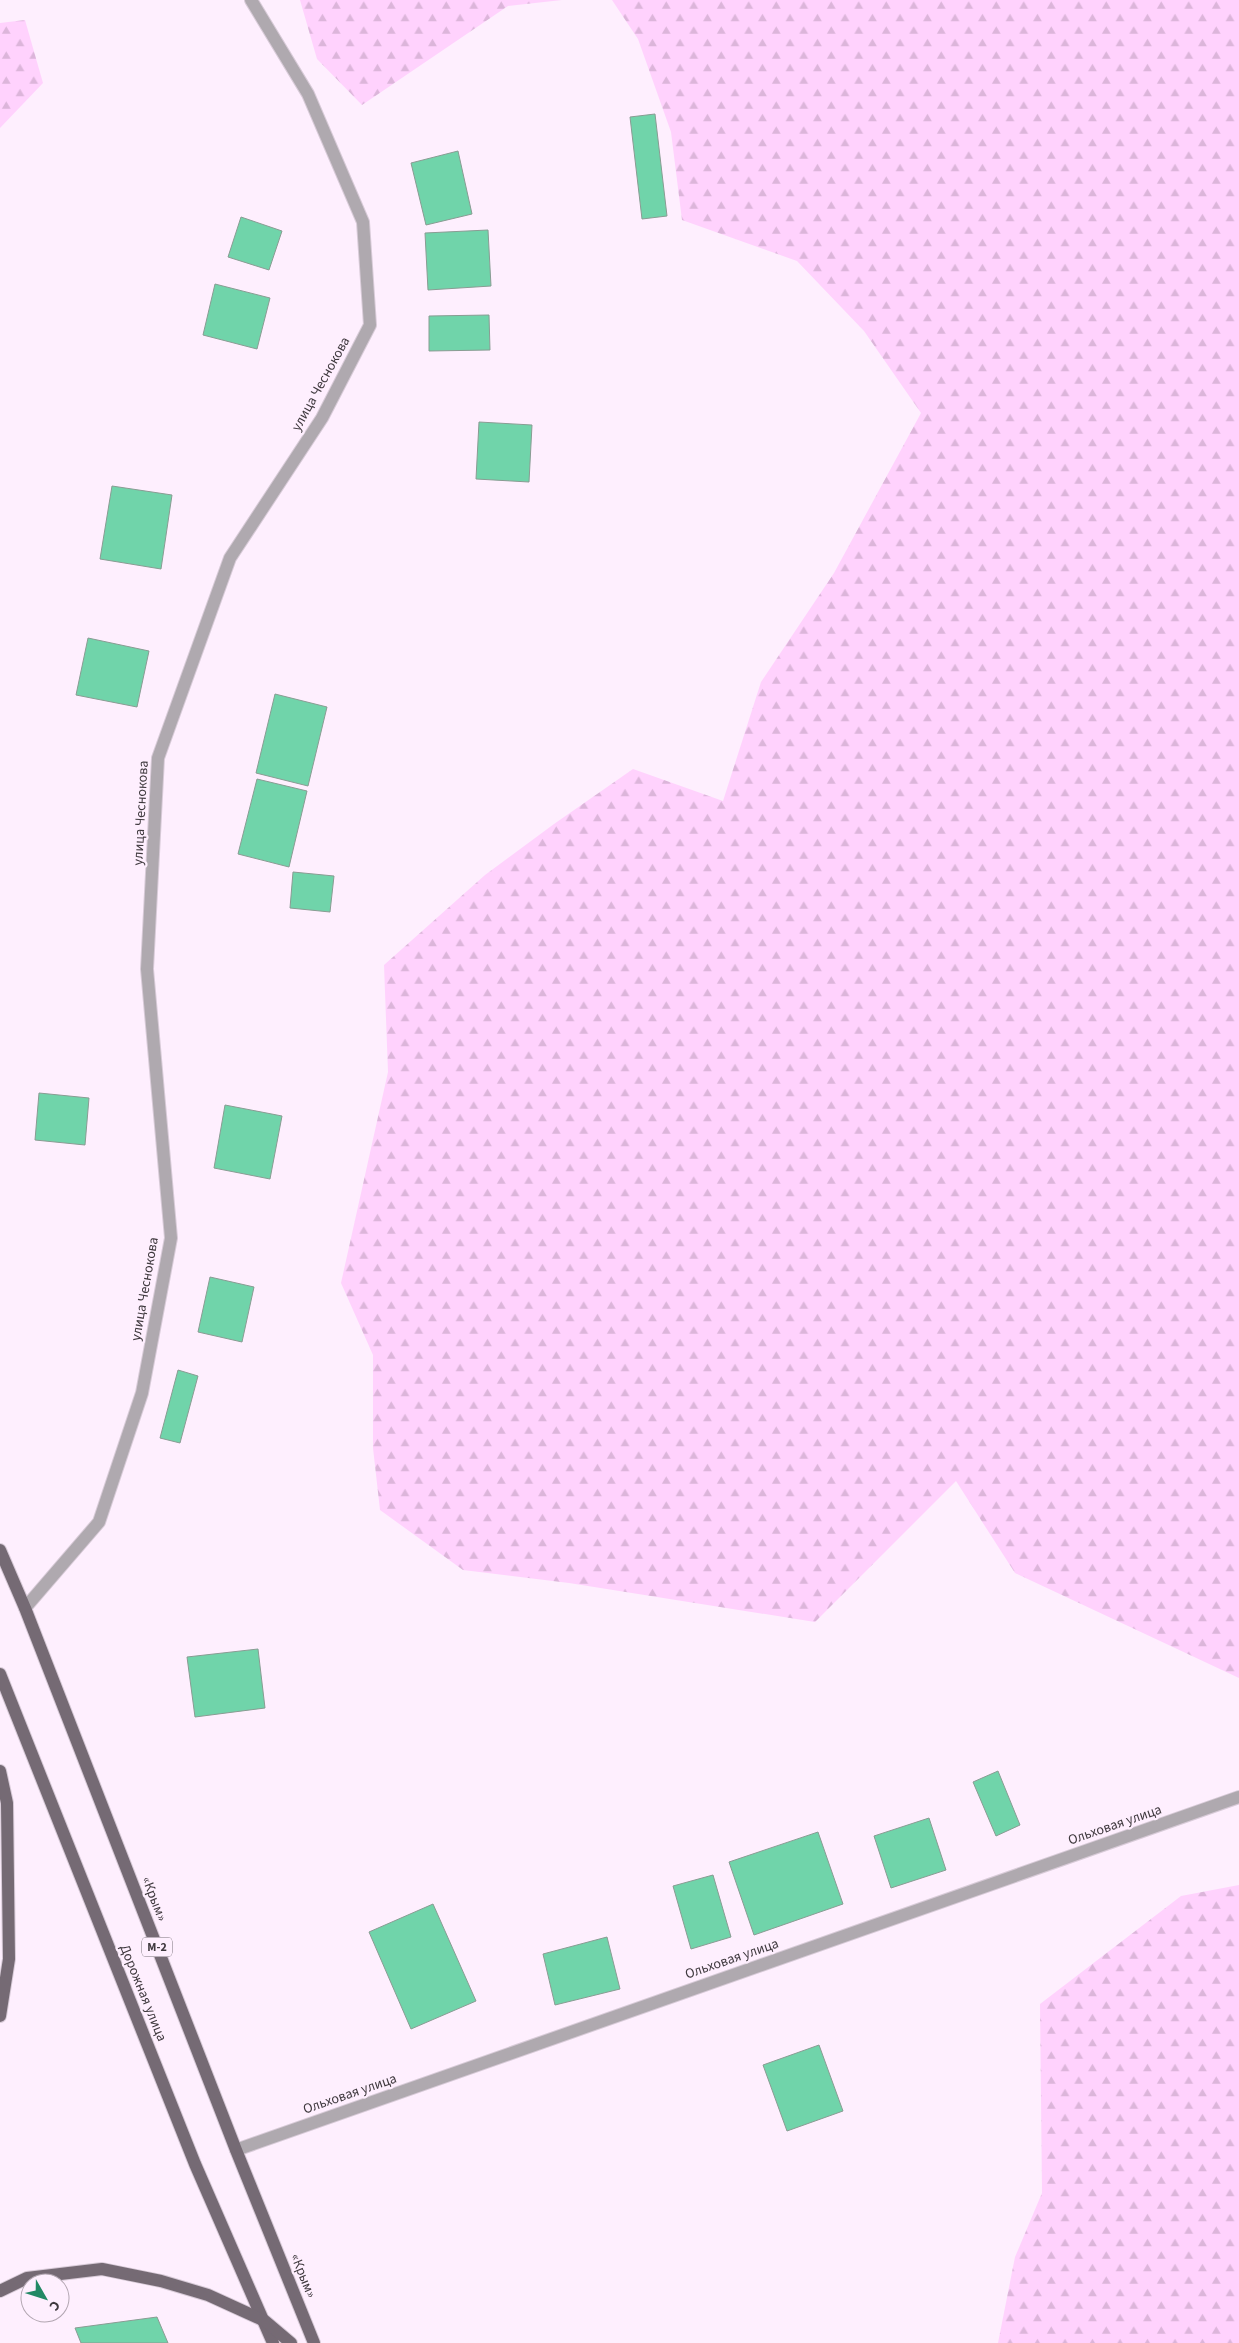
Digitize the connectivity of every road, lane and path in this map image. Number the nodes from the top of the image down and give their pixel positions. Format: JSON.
{"nodes":[{"id":1,"x":251,"y":0,"type":"edge"},
{"id":2,"x":0,"y":1550,"type":"edge"},
{"id":3,"x":25,"y":1608,"type":"junction"},
{"id":4,"x":0,"y":1674,"type":"edge"},
{"id":5,"x":0,"y":1771,"type":"edge"},
{"id":6,"x":1239,"y":1797,"type":"edge"},
{"id":7,"x":0,"y":2016,"type":"edge"},
{"id":8,"x":236,"y":2150,"type":"junction"},
{"id":9,"x":0,"y":2291,"type":"edge"},
{"id":10,"x":265,"y":2321,"type":"junction"},
{"id":11,"x":273,"y":2343,"type":"edge"},
{"id":12,"x":291,"y":2343,"type":"edge"},
{"id":13,"x":314,"y":2343,"type":"edge"}],
"edges":[{"from":1,"to":3,"type":"street","name":"улица Чеснокова"},
{"from":2,"to":3,"type":"main road","name":"«Крым»","number":"М-2"},
{"from":3,"to":8,"type":"main road","name":"«Крым»","number":"М-2"},
{"from":4,"to":10,"type":"main road","name":"Дорожная улица"},
{"from":5,"to":7,"type":"main road"},
{"from":6,"to":8,"type":"street","name":"Ольховая улица"},
{"from":8,"to":13,"type":"main road","name":"«Крым»","number":"М-2"},
{"from":9,"to":10,"type":"main road"},
{"from":10,"to":11,"type":"main road"},
{"from":10,"to":12,"type":"main road"}]}
